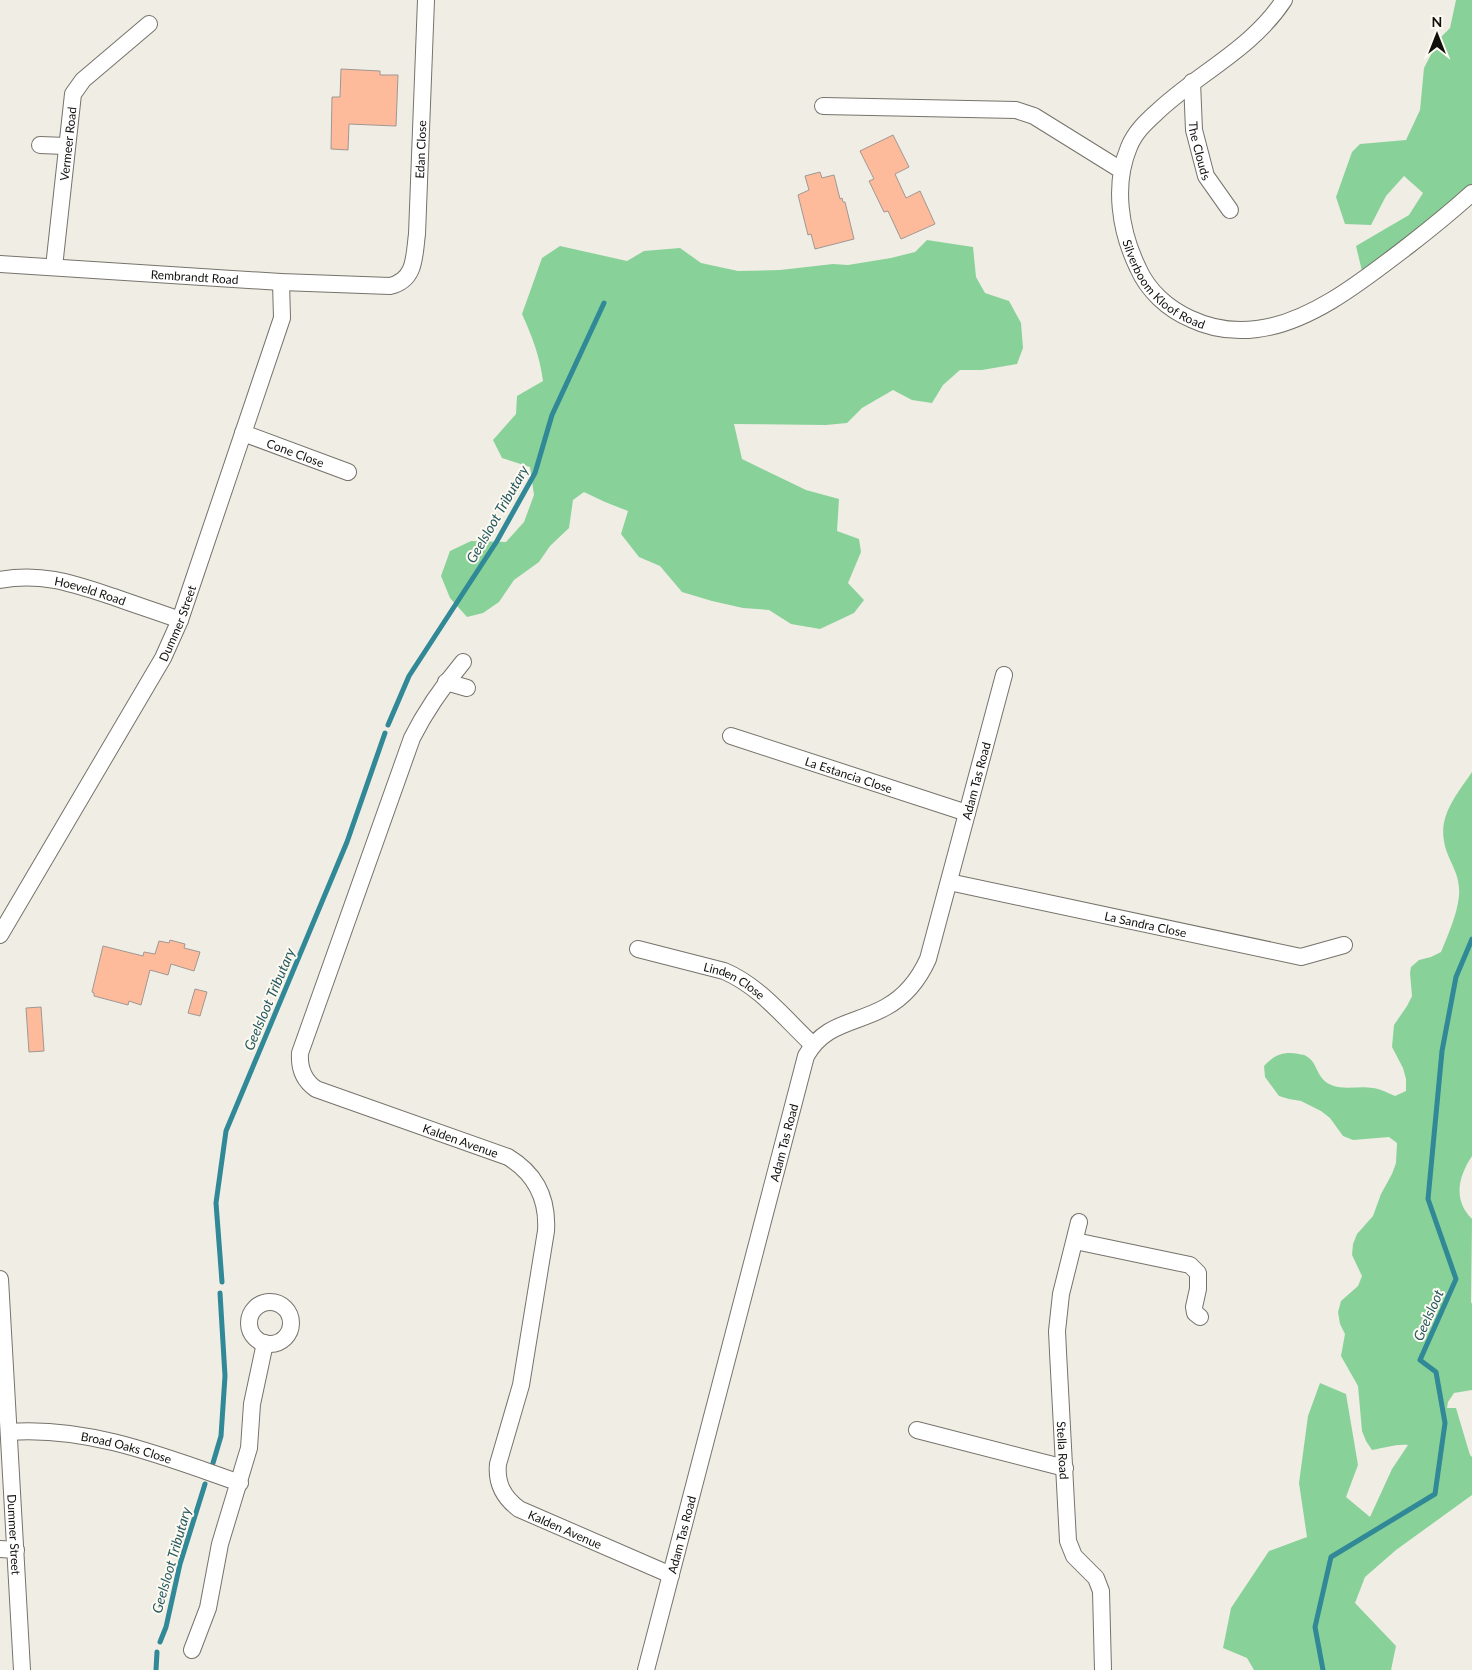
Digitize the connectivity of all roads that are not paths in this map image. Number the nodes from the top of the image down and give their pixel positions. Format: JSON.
{"nodes":[{"id":1,"x":426,"y":0,"type":"edge"},
{"id":2,"x":1284,"y":0,"type":"edge"},
{"id":3,"x":149,"y":24,"type":"dead end"},
{"id":4,"x":1192,"y":82,"type":"junction"},
{"id":5,"x":823,"y":106,"type":"dead end"},
{"id":6,"x":40,"y":145,"type":"dead end"},
{"id":7,"x":66,"y":146,"type":"junction"},
{"id":8,"x":1121,"y":170,"type":"junction"},
{"id":9,"x":1472,"y":193,"type":"edge"},
{"id":10,"x":1230,"y":210,"type":"dead end"},
{"id":11,"x":0,"y":264,"type":"edge"},
{"id":12,"x":54,"y":267,"type":"junction"},
{"id":13,"x":280,"y":282,"type":"junction"},
{"id":14,"x":390,"y":286,"type":"joint"},
{"id":15,"x":243,"y":432,"type":"junction"},
{"id":16,"x":348,"y":472,"type":"dead end"},
{"id":17,"x":0,"y":580,"type":"edge"},
{"id":18,"x":180,"y":620,"type":"junction"},
{"id":19,"x":463,"y":662,"type":"dead end"},
{"id":20,"x":1004,"y":675,"type":"dead end"},
{"id":21,"x":446,"y":682,"type":"junction"},
{"id":22,"x":467,"y":688,"type":"dead end"},
{"id":23,"x":731,"y":736,"type":"dead end"},
{"id":24,"x":967,"y":813,"type":"junction"},
{"id":25,"x":948,"y":882,"type":"junction"},
{"id":26,"x":0,"y":935,"type":"edge"},
{"id":27,"x":1344,"y":945,"type":"dead end"},
{"id":28,"x":638,"y":949,"type":"dead end"},
{"id":29,"x":813,"y":1045,"type":"junction"},
{"id":30,"x":1079,"y":1222,"type":"dead end"},
{"id":31,"x":1074,"y":1240,"type":"junction"},
{"id":32,"x":0,"y":1279,"type":"edge"},
{"id":33,"x":1200,"y":1316,"type":"dead end"},
{"id":34,"x":265,"y":1344,"type":"dead end"},
{"id":35,"x":917,"y":1430,"type":"dead end"},
{"id":36,"x":9,"y":1432,"type":"junction"},
{"id":37,"x":1065,"y":1468,"type":"junction"},
{"id":38,"x":240,"y":1483,"type":"junction"},
{"id":39,"x":8,"y":1550,"type":"edge"},
{"id":40,"x":671,"y":1575,"type":"junction"},
{"id":41,"x":192,"y":1650,"type":"dead end"},
{"id":42,"x":22,"y":1670,"type":"edge"},
{"id":43,"x":646,"y":1670,"type":"edge"},
{"id":44,"x":1102,"y":1670,"type":"edge"}],
"edges":[{"from":1,"to":14,"type":"street","name":"Edan Close"},
{"from":2,"to":4,"type":"street","name":"Silverboom Kloof Road"},
{"from":3,"to":7,"type":"street","name":"Vermeer Road"},
{"from":4,"to":8,"type":"street","name":"Silverboom Kloof Road"},
{"from":4,"to":10,"type":"street","name":"The Clouds"},
{"from":5,"to":8,"type":"street"},
{"from":6,"to":7,"type":"street"},
{"from":7,"to":12,"type":"street","name":"Vermeer Road"},
{"from":8,"to":9,"type":"street","name":"Silverboom Kloof Road"},
{"from":11,"to":12,"type":"street","name":"Rembrandt Road"},
{"from":12,"to":13,"type":"street","name":"Rembrandt Road"},
{"from":13,"to":14,"type":"street","name":"Rembrandt Road"},
{"from":13,"to":15,"type":"street","name":"Dummer Street"},
{"from":15,"to":16,"type":"street","name":"Cone Close"},
{"from":15,"to":18,"type":"street","name":"Dummer Street"},
{"from":17,"to":18,"type":"street","name":"Hoeveld Road"},
{"from":18,"to":26,"type":"street","name":"Dummer Street"},
{"from":19,"to":21,"type":"street","name":"Kalden Avenue"},
{"from":20,"to":24,"type":"street","name":"Adam Tas Road"},
{"from":21,"to":22,"type":"street"},
{"from":21,"to":40,"type":"street","name":"Kalden Avenue"},
{"from":23,"to":24,"type":"street","name":"La Estancia Close"},
{"from":24,"to":25,"type":"street","name":"Adam Tas Road"},
{"from":25,"to":27,"type":"street","name":"La Sandra Close"},
{"from":25,"to":29,"type":"street","name":"Adam Tas Road"},
{"from":28,"to":29,"type":"street","name":"Linden Close"},
{"from":29,"to":40,"type":"street","name":"Adam Tas Road"},
{"from":30,"to":31,"type":"street","name":"Stella Road"},
{"from":31,"to":33,"type":"street"},
{"from":31,"to":37,"type":"street","name":"Stella Road"},
{"from":32,"to":36,"type":"street","name":"Dummer Street"},
{"from":34,"to":38,"type":"street"},
{"from":35,"to":37,"type":"street"},
{"from":36,"to":38,"type":"street","name":"Broad Oaks Close"},
{"from":36,"to":39,"type":"street","name":"Dummer Street"},
{"from":37,"to":44,"type":"street","name":"Stella Road"},
{"from":38,"to":41,"type":"street"},
{"from":39,"to":42,"type":"street","name":"Dummer Street"},
{"from":40,"to":43,"type":"street","name":"Adam Tas Road"}]}
